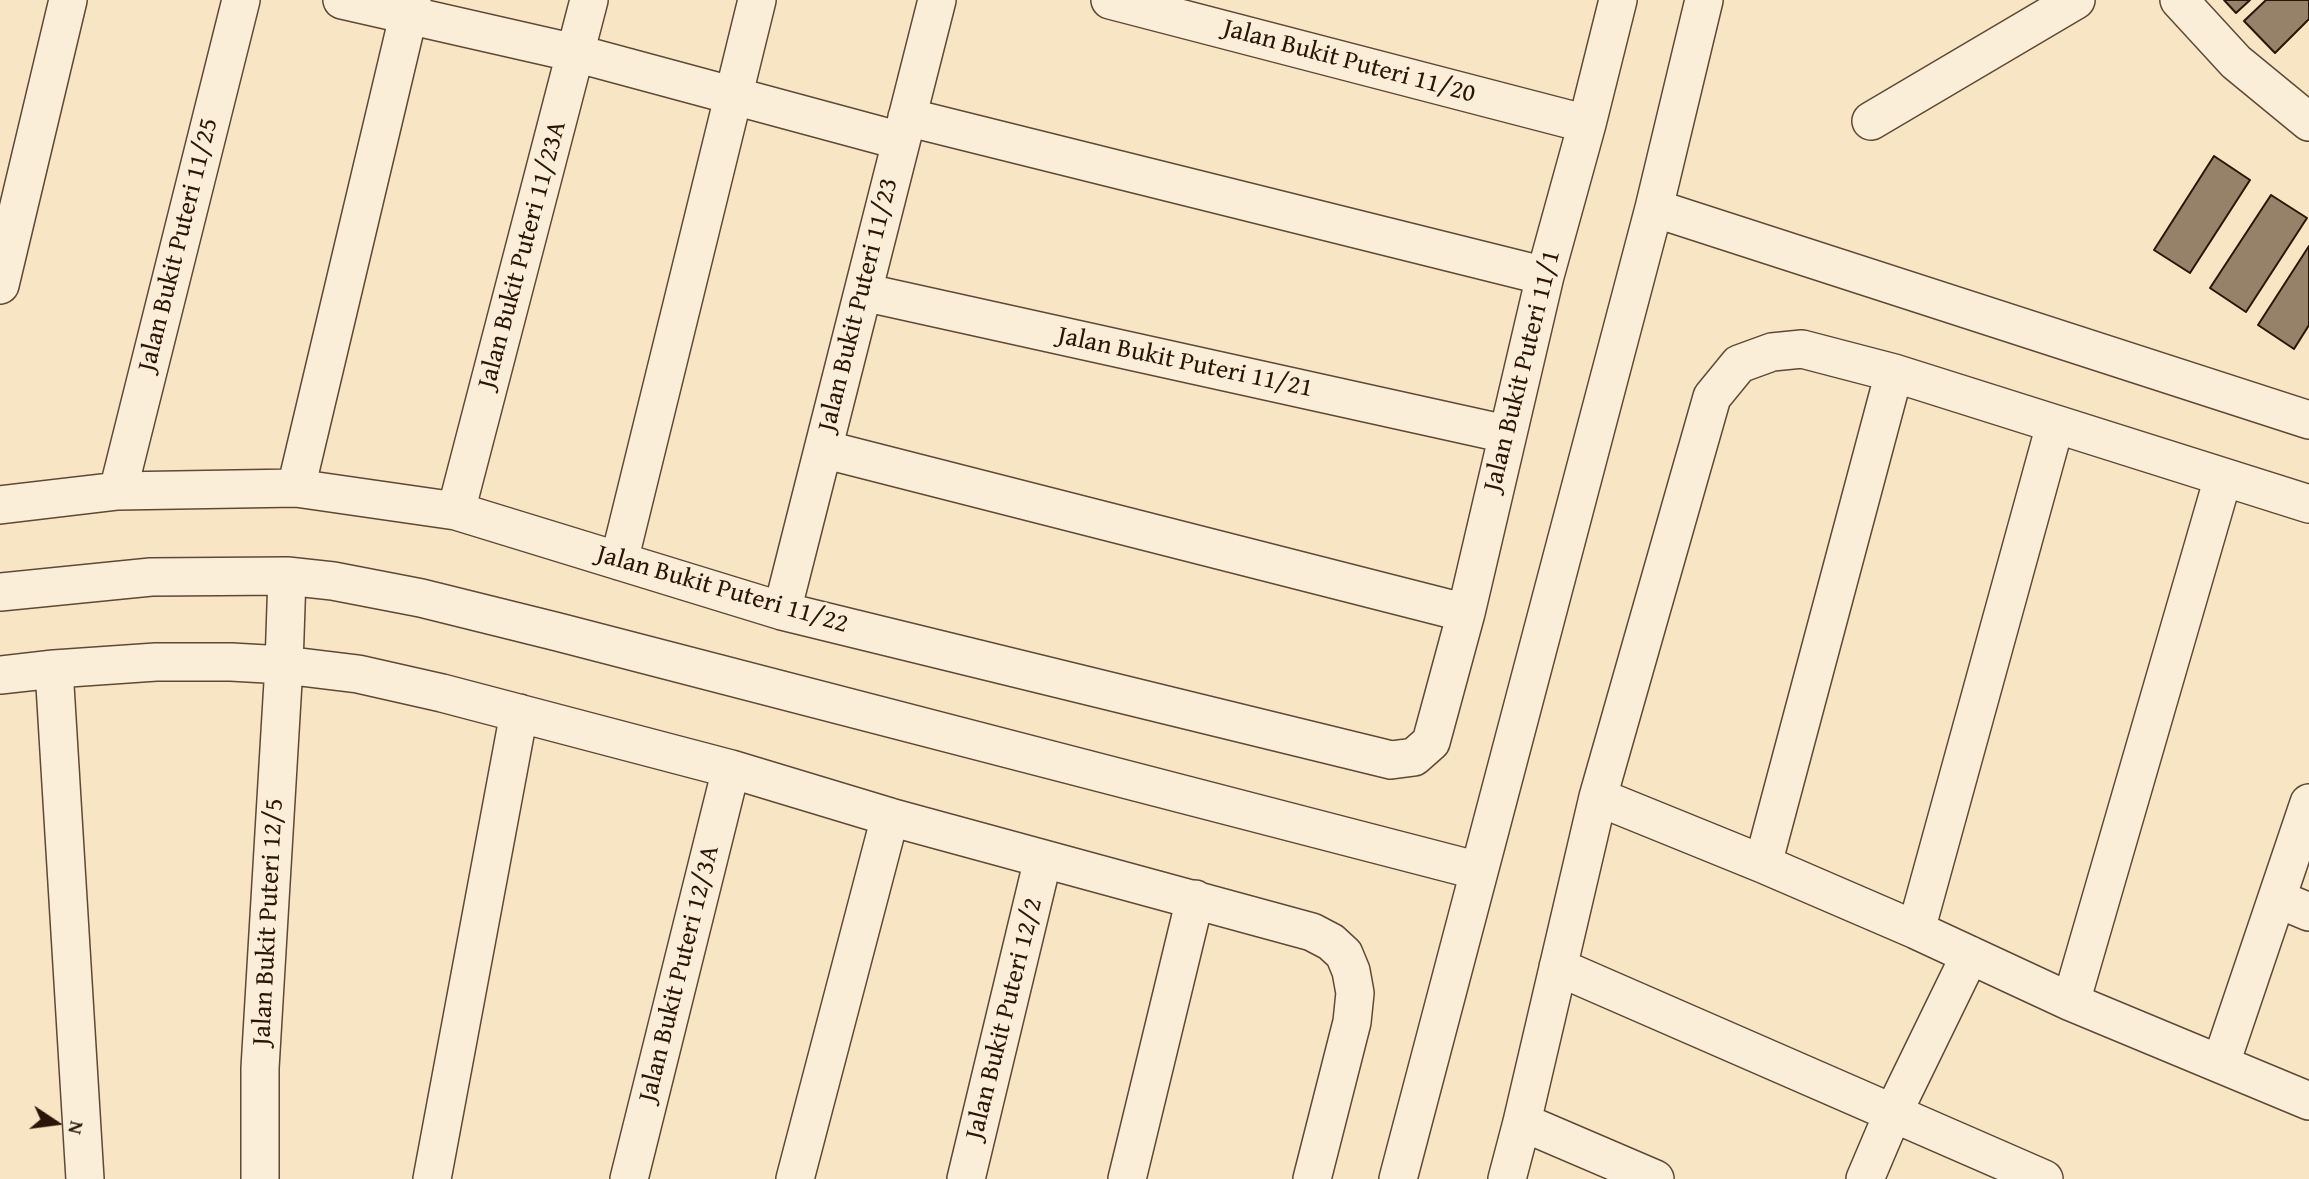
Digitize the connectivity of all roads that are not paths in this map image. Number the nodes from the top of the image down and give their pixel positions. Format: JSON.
{"nodes":[{"id":1,"x":68,"y":0,"type":"edge"},
{"id":2,"x":241,"y":0,"type":"edge"},
{"id":3,"x":342,"y":0,"type":"edge"},
{"id":4,"x":589,"y":0,"type":"edge"},
{"id":5,"x":757,"y":0,"type":"edge"},
{"id":6,"x":937,"y":0,"type":"edge"},
{"id":7,"x":1110,"y":0,"type":"edge"},
{"id":8,"x":1618,"y":0,"type":"edge"},
{"id":9,"x":1704,"y":0,"type":"edge"},
{"id":10,"x":2076,"y":0,"type":"edge"},
{"id":11,"x":2179,"y":0,"type":"edge"},
{"id":12,"x":410,"y":7,"type":"edge"},
{"id":13,"x":575,"y":54,"type":"junction"},
{"id":14,"x":733,"y":96,"type":"junction"},
{"id":15,"x":1871,"y":121,"type":"dead end"},
{"id":16,"x":2309,"y":122,"type":"edge"},
{"id":17,"x":1587,"y":124,"type":"junction"},
{"id":18,"x":904,"y":129,"type":"junction"},
{"id":19,"x":1654,"y":208,"type":"junction"},
{"id":20,"x":1545,"y":276,"type":"junction"},
{"id":21,"x":0,"y":285,"type":"edge"},
{"id":22,"x":863,"y":292,"type":"junction"},
{"id":23,"x":1894,"y":373,"type":"junction"},
{"id":24,"x":2309,"y":420,"type":"edge"},
{"id":25,"x":2054,"y":425,"type":"junction"},
{"id":26,"x":1506,"y":434,"type":"junction"},
{"id":27,"x":823,"y":449,"type":"junction"},
{"id":28,"x":2223,"y":478,"type":"junction"},
{"id":29,"x":296,"y":488,"type":"junction"},
{"id":30,"x":118,"y":491,"type":"junction"},
{"id":31,"x":2309,"y":504,"type":"edge"},
{"id":32,"x":0,"y":505,"type":"edge"},
{"id":33,"x":456,"y":511,"type":"junction"},
{"id":34,"x":619,"y":561,"type":"junction"},
{"id":35,"x":288,"y":576,"type":"junction"},
{"id":36,"x":0,"y":592,"type":"edge"},
{"id":37,"x":782,"y":611,"type":"junction"},
{"id":38,"x":1466,"y":613,"type":"junction"},
{"id":39,"x":285,"y":665,"type":"junction"},
{"id":40,"x":54,"y":669,"type":"junction"},
{"id":41,"x":0,"y":675,"type":"edge"},
{"id":42,"x":519,"y":713,"type":"junction"},
{"id":43,"x":1432,"y":742,"type":"joint"},
{"id":44,"x":731,"y":769,"type":"junction"},
{"id":45,"x":1598,"y":797,"type":"junction"},
{"id":46,"x":2309,"y":803,"type":"edge"},
{"id":47,"x":890,"y":817,"type":"junction"},
{"id":48,"x":1043,"y":859,"type":"junction"},
{"id":49,"x":1763,"y":864,"type":"junction"},
{"id":50,"x":1479,"y":871,"type":"junction"},
{"id":51,"x":1195,"y":899,"type":"junction"},
{"id":52,"x":2293,"y":905,"type":"edge"},
{"id":53,"x":1916,"y":930,"type":"junction"},
{"id":54,"x":1970,"y":955,"type":"junction"},
{"id":55,"x":1558,"y":967,"type":"junction"},
{"id":56,"x":2071,"y":1002,"type":"junction"},
{"id":57,"x":2221,"y":1063,"type":"junction"},
{"id":58,"x":2309,"y":1101,"type":"edge"},
{"id":59,"x":1892,"y":1113,"type":"junction"},
{"id":60,"x":1522,"y":1122,"type":"junction"},
{"id":61,"x":85,"y":1179,"type":"edge"},
{"id":62,"x":260,"y":1179,"type":"edge"},
{"id":63,"x":432,"y":1179,"type":"edge"},
{"id":64,"x":629,"y":1179,"type":"edge"},
{"id":65,"x":795,"y":1179,"type":"edge"},
{"id":66,"x":966,"y":1179,"type":"edge"},
{"id":67,"x":1127,"y":1179,"type":"edge"},
{"id":68,"x":1312,"y":1179,"type":"edge"},
{"id":69,"x":1398,"y":1179,"type":"edge"},
{"id":70,"x":1507,"y":1179,"type":"edge"},
{"id":71,"x":1656,"y":1179,"type":"edge"},
{"id":72,"x":1864,"y":1179,"type":"edge"},
{"id":73,"x":2044,"y":1179,"type":"edge"}],
"edges":[{"from":1,"to":21,"type":"street"},
{"from":2,"to":30,"type":"street","name":"Jalan Bukit Puteri 11/25"},
{"from":3,"to":12,"type":"street"},
{"from":4,"to":13,"type":"street","name":"Jalan Bukit Puteri 11/23A"},
{"from":5,"to":14,"type":"street"},
{"from":6,"to":18,"type":"street","name":"Jalan Bukit Puteri 11/23"},
{"from":7,"to":17,"type":"street","name":"Jalan Bukit Puteri 11/20"},
{"from":8,"to":17,"type":"street","name":"Jalan Bukit Puteri 11/1"},
{"from":9,"to":19,"type":"street"},
{"from":10,"to":15,"type":"street"},
{"from":11,"to":16,"type":"street"},
{"from":12,"to":13,"type":"street"},
{"from":12,"to":29,"type":"street"},
{"from":13,"to":14,"type":"street"},
{"from":13,"to":33,"type":"street","name":"Jalan Bukit Puteri 11/23A"},
{"from":14,"to":18,"type":"street"},
{"from":14,"to":34,"type":"street"},
{"from":17,"to":20,"type":"street","name":"Jalan Bukit Puteri 11/1"},
{"from":18,"to":20,"type":"street"},
{"from":18,"to":22,"type":"street","name":"Jalan Bukit Puteri 11/23"},
{"from":19,"to":24,"type":"street"},
{"from":19,"to":50,"type":"street"},
{"from":20,"to":26,"type":"street","name":"Jalan Bukit Puteri 11/1"},
{"from":22,"to":26,"type":"street","name":"Jalan Bukit Puteri 11/21"},
{"from":22,"to":27,"type":"street","name":"Jalan Bukit Puteri 11/23"},
{"from":23,"to":25,"type":"street"},
{"from":23,"to":45,"type":"street"},
{"from":23,"to":49,"type":"street"},
{"from":25,"to":28,"type":"street"},
{"from":25,"to":53,"type":"street"},
{"from":26,"to":38,"type":"street","name":"Jalan Bukit Puteri 11/1"},
{"from":27,"to":37,"type":"street","name":"Jalan Bukit Puteri 11/23"},
{"from":27,"to":38,"type":"street"},
{"from":28,"to":31,"type":"street"},
{"from":28,"to":56,"type":"street"},
{"from":29,"to":30,"type":"street","name":"Jalan Bukit Puteri 11/22"},
{"from":29,"to":33,"type":"street","name":"Jalan Bukit Puteri 11/22"},
{"from":30,"to":32,"type":"street","name":"Jalan Bukit Puteri 11/22"},
{"from":33,"to":34,"type":"street","name":"Jalan Bukit Puteri 11/22"},
{"from":34,"to":37,"type":"street","name":"Jalan Bukit Puteri 11/22"},
{"from":35,"to":36,"type":"street"},
{"from":35,"to":39,"type":"street","name":"Jalan Bukit Puteri 12/5"},
{"from":35,"to":50,"type":"street"},
{"from":37,"to":43,"type":"street","name":"Jalan Bukit Puteri 11/22"},
{"from":38,"to":43,"type":"street","name":"Jalan Bukit Puteri 11/1"},
{"from":39,"to":40,"type":"street"},
{"from":39,"to":42,"type":"street"},
{"from":39,"to":62,"type":"street","name":"Jalan Bukit Puteri 12/5"},
{"from":40,"to":41,"type":"street"},
{"from":40,"to":61,"type":"street"},
{"from":42,"to":44,"type":"street"},
{"from":42,"to":63,"type":"street"},
{"from":44,"to":47,"type":"street"},
{"from":44,"to":64,"type":"street","name":"Jalan Bukit Puteri 12/3A"},
{"from":45,"to":49,"type":"street"},
{"from":45,"to":55,"type":"street"},
{"from":46,"to":52,"type":"street"},
{"from":47,"to":48,"type":"street"},
{"from":47,"to":65,"type":"street"},
{"from":48,"to":51,"type":"street"},
{"from":48,"to":66,"type":"street","name":"Jalan Bukit Puteri 12/2"},
{"from":49,"to":53,"type":"street"},
{"from":50,"to":69,"type":"street"},
{"from":51,"to":67,"type":"street"},
{"from":51,"to":68,"type":"street"},
{"from":52,"to":57,"type":"street"},
{"from":53,"to":54,"type":"street"},
{"from":54,"to":56,"type":"street"},
{"from":54,"to":59,"type":"street"},
{"from":55,"to":59,"type":"street"},
{"from":55,"to":60,"type":"street"},
{"from":56,"to":57,"type":"street"},
{"from":57,"to":58,"type":"street"},
{"from":59,"to":72,"type":"street"},
{"from":59,"to":73,"type":"street"},
{"from":60,"to":70,"type":"street"},
{"from":60,"to":71,"type":"street"}]}
